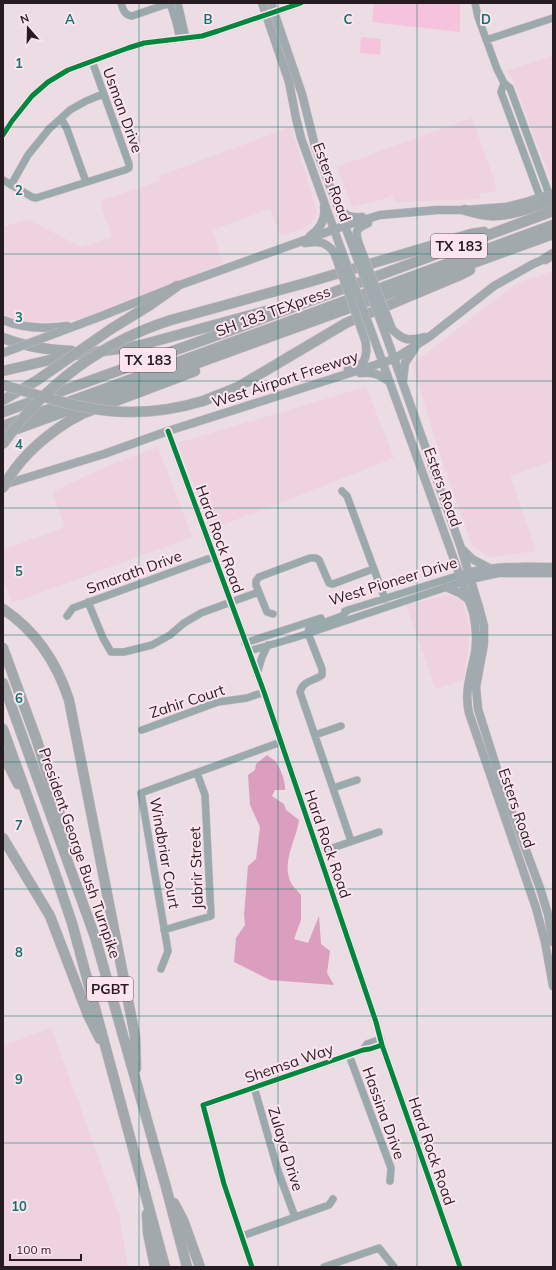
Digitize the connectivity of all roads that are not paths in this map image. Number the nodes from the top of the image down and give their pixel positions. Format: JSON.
{"nodes":[{"id":1,"x":121,"y":3,"type":"edge"},
{"id":2,"x":170,"y":3,"type":"edge"},
{"id":3,"x":178,"y":3,"type":"edge"},
{"id":4,"x":262,"y":3,"type":"edge"},
{"id":5,"x":270,"y":3,"type":"edge"},
{"id":6,"x":301,"y":3,"type":"edge"},
{"id":7,"x":475,"y":3,"type":"edge"},
{"id":8,"x":270,"y":14,"type":"junction"},
{"id":9,"x":553,"y":18,"type":"edge"},
{"id":10,"x":183,"y":39,"type":"junction"},
{"id":11,"x":486,"y":40,"type":"junction"},
{"id":12,"x":92,"y":61,"type":"junction"},
{"id":13,"x":504,"y":83,"type":"junction"},
{"id":14,"x":104,"y":94,"type":"junction"},
{"id":15,"x":61,"y":118,"type":"junction"},
{"id":16,"x":3,"y":135,"type":"edge"},
{"id":17,"x":3,"y":180,"type":"edge"},
{"id":18,"x":86,"y":182,"type":"junction"},
{"id":19,"x":11,"y":185,"type":"junction"},
{"id":20,"x":322,"y":196,"type":"junction"},
{"id":21,"x":552,"y":196,"type":"edge"},
{"id":22,"x":540,"y":197,"type":"junction"},
{"id":23,"x":338,"y":206,"type":"junction"},
{"id":24,"x":465,"y":210,"type":"junction"},
{"id":25,"x":553,"y":211,"type":"edge"},
{"id":26,"x":380,"y":215,"type":"junction"},
{"id":27,"x":553,"y":220,"type":"edge"},
{"id":28,"x":553,"y":225,"type":"edge"},
{"id":29,"x":344,"y":226,"type":"junction"},
{"id":30,"x":505,"y":228,"type":"junction"},
{"id":31,"x":334,"y":229,"type":"junction"},
{"id":32,"x":553,"y":234,"type":"edge"},
{"id":33,"x":304,"y":240,"type":"junction"},
{"id":34,"x":290,"y":245,"type":"junction"},
{"id":35,"x":356,"y":246,"type":"junction"},
{"id":36,"x":338,"y":251,"type":"junction"},
{"id":37,"x":504,"y":252,"type":"junction"},
{"id":38,"x":550,"y":256,"type":"edge"},
{"id":39,"x":177,"y":286,"type":"junction"},
{"id":40,"x":294,"y":307,"type":"junction"},
{"id":41,"x":3,"y":320,"type":"edge"},
{"id":42,"x":84,"y":323,"type":"junction"},
{"id":43,"x":388,"y":330,"type":"junction"},
{"id":44,"x":286,"y":331,"type":"junction"},
{"id":45,"x":429,"y":336,"type":"junction"},
{"id":46,"x":3,"y":338,"type":"edge"},
{"id":47,"x":417,"y":345,"type":"junction"},
{"id":48,"x":3,"y":353,"type":"edge"},
{"id":49,"x":88,"y":353,"type":"junction"},
{"id":50,"x":394,"y":359,"type":"junction"},
{"id":51,"x":383,"y":363,"type":"junction"},
{"id":52,"x":3,"y":371,"type":"edge"},
{"id":53,"x":351,"y":373,"type":"junction"},
{"id":54,"x":402,"y":383,"type":"junction"},
{"id":55,"x":390,"y":384,"type":"junction"},
{"id":56,"x":3,"y":386,"type":"edge"},
{"id":57,"x":3,"y":400,"type":"edge"},
{"id":58,"x":256,"y":403,"type":"junction"},
{"id":59,"x":3,"y":412,"type":"edge"},
{"id":60,"x":415,"y":416,"type":"junction"},
{"id":61,"x":3,"y":420,"type":"edge"},
{"id":62,"x":404,"y":420,"type":"junction"},
{"id":63,"x":3,"y":426,"type":"edge"},
{"id":64,"x":168,"y":431,"type":"junction"},
{"id":65,"x":3,"y":434,"type":"edge"},
{"id":66,"x":3,"y":444,"type":"edge"},
{"id":67,"x":416,"y":455,"type":"junction"},
{"id":68,"x":437,"y":481,"type":"junction"},
{"id":69,"x":427,"y":484,"type":"junction"},
{"id":70,"x":3,"y":487,"type":"edge"},
{"id":71,"x":342,"y":491,"type":"dead end"},
{"id":72,"x":461,"y":548,"type":"junction"},
{"id":73,"x":213,"y":557,"type":"junction"},
{"id":74,"x":553,"y":567,"type":"edge"},
{"id":75,"x":374,"y":569,"type":"junction"},
{"id":76,"x":490,"y":572,"type":"junction"},
{"id":77,"x":553,"y":573,"type":"edge"},
{"id":78,"x":470,"y":576,"type":"junction"},
{"id":79,"x":461,"y":578,"type":"junction"},
{"id":80,"x":446,"y":587,"type":"junction"},
{"id":81,"x":259,"y":592,"type":"junction"},
{"id":82,"x":404,"y":593,"type":"junction"},
{"id":83,"x":473,"y":598,"type":"junction"},
{"id":84,"x":385,"y":599,"type":"junction"},
{"id":85,"x":88,"y":602,"type":"junction"},
{"id":86,"x":230,"y":602,"type":"junction"},
{"id":87,"x":3,"y":609,"type":"edge"},
{"id":88,"x":348,"y":610,"type":"junction"},
{"id":89,"x":377,"y":610,"type":"junction"},
{"id":90,"x":273,"y":614,"type":"dead end"},
{"id":91,"x":67,"y":616,"type":"dead end"},
{"id":92,"x":308,"y":633,"type":"junction"},
{"id":93,"x":245,"y":643,"type":"junction"},
{"id":94,"x":268,"y":645,"type":"junction"},
{"id":95,"x":3,"y":648,"type":"edge"},
{"id":96,"x":249,"y":651,"type":"junction"},
{"id":97,"x":257,"y":674,"type":"junction"},
{"id":98,"x":3,"y":683,"type":"edge"},
{"id":99,"x":264,"y":692,"type":"junction"},
{"id":100,"x":341,"y":726,"type":"dead end"},
{"id":101,"x":3,"y":729,"type":"edge"},
{"id":102,"x":142,"y":730,"type":"dead end"},
{"id":103,"x":315,"y":735,"type":"junction"},
{"id":104,"x":281,"y":742,"type":"junction"},
{"id":105,"x":3,"y":754,"type":"edge"},
{"id":106,"x":197,"y":773,"type":"junction"},
{"id":107,"x":357,"y":780,"type":"dead end"},
{"id":108,"x":333,"y":788,"type":"junction"},
{"id":109,"x":504,"y":801,"type":"junction"},
{"id":110,"x":33,"y":812,"type":"junction"},
{"id":111,"x":378,"y":832,"type":"dead end"},
{"id":112,"x":3,"y":838,"type":"edge"},
{"id":113,"x":351,"y":841,"type":"junction"},
{"id":114,"x":318,"y":852,"type":"junction"},
{"id":115,"x":79,"y":891,"type":"junction"},
{"id":116,"x":164,"y":930,"type":"junction"},
{"id":117,"x":553,"y":942,"type":"edge"},
{"id":118,"x":161,"y":969,"type":"dead end"},
{"id":119,"x":553,"y":986,"type":"edge"},
{"id":120,"x":382,"y":1042,"type":"junction"},
{"id":121,"x":349,"y":1055,"type":"junction"},
{"id":122,"x":110,"y":1059,"type":"junction"},
{"id":123,"x":254,"y":1087,"type":"junction"},
{"id":124,"x":138,"y":1088,"type":"junction"},
{"id":125,"x":390,"y":1181,"type":"dead end"},
{"id":126,"x":166,"y":1187,"type":"junction"},
{"id":127,"x":146,"y":1194,"type":"junction"},
{"id":128,"x":333,"y":1200,"type":"dead end"},
{"id":129,"x":295,"y":1218,"type":"junction"},
{"id":130,"x":242,"y":1236,"type":"junction"},
{"id":131,"x":155,"y":1267,"type":"edge"},
{"id":132,"x":165,"y":1267,"type":"edge"},
{"id":133,"x":187,"y":1267,"type":"edge"},
{"id":134,"x":200,"y":1267,"type":"edge"},
{"id":135,"x":252,"y":1267,"type":"edge"},
{"id":136,"x":324,"y":1267,"type":"edge"},
{"id":137,"x":394,"y":1267,"type":"edge"},
{"id":138,"x":460,"y":1267,"type":"edge"}],
"edges":[{"from":1,"to":2,"type":"street"},
{"from":2,"to":10,"type":"street"},
{"from":3,"to":10,"type":"street"},
{"from":4,"to":8,"type":"main road","name":"Esters Road"},
{"from":5,"to":8,"type":"main road","name":"Esters Road"},
{"from":6,"to":8,"type":"street"},
{"from":7,"to":11,"type":"street"},
{"from":8,"to":10,"type":"street"},
{"from":8,"to":20,"type":"main road","name":"Esters Road"},
{"from":8,"to":23,"type":"main road","name":"Esters Road"},
{"from":9,"to":11,"type":"street"},
{"from":10,"to":12,"type":"street"},
{"from":11,"to":13,"type":"street"},
{"from":12,"to":14,"type":"street","name":"Usman Drive"},
{"from":12,"to":16,"type":"street"},
{"from":13,"to":21,"type":"street"},
{"from":13,"to":22,"type":"street"},
{"from":14,"to":15,"type":"street"},
{"from":14,"to":18,"type":"street","name":"Usman Drive"},
{"from":15,"to":18,"type":"street"},
{"from":15,"to":19,"type":"street"},
{"from":17,"to":19,"type":"street"},
{"from":18,"to":19,"type":"street"},
{"from":20,"to":31,"type":"main road","name":"Esters Road"},
{"from":20,"to":33,"type":"main road"},
{"from":21,"to":22,"type":"main road"},
{"from":21,"to":24,"type":"highway"},
{"from":22,"to":24,"type":"main road"},
{"from":23,"to":26,"type":"main road"},
{"from":23,"to":29,"type":"main road","name":"Esters Road"},
{"from":24,"to":26,"type":"main road"},
{"from":25,"to":30,"type":"highway","number":"TX 183"},
{"from":26,"to":29,"type":"main road"},
{"from":26,"to":35,"type":"main road"},
{"from":27,"to":61,"type":"highway","name":"SH 183 TEXpress"},
{"from":28,"to":63,"type":"highway","name":"SH 183 TEXpress"},
{"from":29,"to":31,"type":"main road"},
{"from":29,"to":35,"type":"main road","name":"Esters Road"},
{"from":30,"to":40,"type":"highway","number":"TX 183"},
{"from":30,"to":66,"type":"highway","bridge":true},
{"from":31,"to":33,"type":"main road"},
{"from":31,"to":36,"type":"main road","name":"Esters Road"},
{"from":32,"to":37,"type":"highway","number":"TX 183"},
{"from":33,"to":34,"type":"main road"},
{"from":34,"to":36,"type":"main road"},
{"from":34,"to":39,"type":"main road"},
{"from":35,"to":43,"type":"main road","name":"Esters Road","bridge":true},
{"from":36,"to":51,"type":"main road","name":"Esters Road","bridge":true},
{"from":36,"to":58,"type":"main road","bridge":true},
{"from":37,"to":44,"type":"highway","number":"TX 183"},
{"from":37,"to":56,"type":"highway","bridge":true},
{"from":38,"to":45,"type":"main road","name":"West Airport Freeway"},
{"from":39,"to":42,"type":"main road"},
{"from":39,"to":57,"type":"highway","bridge":true},
{"from":40,"to":49,"type":"highway"},
{"from":40,"to":59,"type":"highway","number":"TX 183"},
{"from":41,"to":42,"type":"main road"},
{"from":42,"to":48,"type":"main road","bridge":true},
{"from":43,"to":45,"type":"main road"},
{"from":43,"to":50,"type":"main road","name":"Esters Road"},
{"from":44,"to":65,"type":"highway","number":"TX 183"},
{"from":44,"to":70,"type":"highway","bridge":true},
{"from":45,"to":47,"type":"main road","name":"West Airport Freeway"},
{"from":46,"to":49,"type":"highway"},
{"from":47,"to":50,"type":"main road","name":"West Airport Freeway"},
{"from":47,"to":54,"type":"main road"},
{"from":49,"to":52,"type":"highway"},
{"from":50,"to":51,"type":"main road","name":"West Airport Freeway"},
{"from":50,"to":54,"type":"main road","name":"Esters Road"},
{"from":51,"to":53,"type":"main road","name":"West Airport Freeway"},
{"from":51,"to":55,"type":"main road","name":"Esters Road"},
{"from":53,"to":55,"type":"main road"},
{"from":53,"to":58,"type":"main road","name":"West Airport Freeway"},
{"from":54,"to":60,"type":"main road","name":"Esters Road"},
{"from":55,"to":60,"type":"main road"},
{"from":55,"to":62,"type":"main road","name":"Esters Road"},
{"from":58,"to":64,"type":"main road","name":"West Airport Freeway"},
{"from":60,"to":62,"type":"main road"},
{"from":60,"to":68,"type":"main road","name":"Esters Road"},
{"from":62,"to":67,"type":"main road","name":"Esters Road"},
{"from":64,"to":70,"type":"main road","name":"West Airport Freeway"},
{"from":64,"to":73,"type":"street","name":"Hard Rock Road"},
{"from":67,"to":68,"type":"main road"},
{"from":67,"to":69,"type":"main road","name":"Esters Road"},
{"from":68,"to":69,"type":"main road"},
{"from":68,"to":72,"type":"main road","name":"Esters Road"},
{"from":69,"to":79,"type":"main road","name":"Esters Road"},
{"from":71,"to":75,"type":"street"},
{"from":72,"to":76,"type":"main road"},
{"from":72,"to":78,"type":"main road","name":"Esters Road"},
{"from":73,"to":85,"type":"street","name":"Smarath Drive"},
{"from":73,"to":86,"type":"street","name":"Hard Rock Road"},
{"from":74,"to":76,"type":"main road","name":"West Pioneer Drive"},
{"from":75,"to":81,"type":"street"},
{"from":75,"to":84,"type":"street"},
{"from":76,"to":77,"type":"main road","name":"West Pioneer Drive"},
{"from":76,"to":78,"type":"main road","name":"West Pioneer Drive"},
{"from":76,"to":83,"type":"main road"},
{"from":78,"to":79,"type":"main road","name":"West Pioneer Drive"},
{"from":78,"to":83,"type":"main road","name":"Esters Road"},
{"from":79,"to":80,"type":"street","name":"West Pioneer Drive"},
{"from":79,"to":82,"type":"street","name":"West Pioneer Drive"},
{"from":79,"to":83,"type":"main road","name":"Esters Road"},
{"from":80,"to":83,"type":"main road"},
{"from":80,"to":89,"type":"street","name":"West Pioneer Drive"},
{"from":81,"to":86,"type":"street"},
{"from":81,"to":90,"type":"street"},
{"from":82,"to":84,"type":"street","name":"West Pioneer Drive"},
{"from":82,"to":89,"type":"street"},
{"from":83,"to":109,"type":"main road","name":"Esters Road"},
{"from":84,"to":88,"type":"street","name":"West Pioneer Drive"},
{"from":85,"to":86,"type":"street"},
{"from":85,"to":91,"type":"street","name":"Smarath Drive"},
{"from":86,"to":93,"type":"street","name":"Hard Rock Road"},
{"from":87,"to":124,"type":"highway"},
{"from":88,"to":92,"type":"street"},
{"from":88,"to":93,"type":"street","name":"West Pioneer Drive"},
{"from":89,"to":92,"type":"street","name":"West Pioneer Drive"},
{"from":92,"to":94,"type":"street","name":"West Pioneer Drive"},
{"from":92,"to":103,"type":"street"},
{"from":93,"to":96,"type":"street","name":"Hard Rock Road"},
{"from":94,"to":96,"type":"street","name":"West Pioneer Drive"},
{"from":94,"to":97,"type":"street"},
{"from":95,"to":115,"type":"highway"},
{"from":96,"to":97,"type":"street","name":"Hard Rock Road"},
{"from":97,"to":99,"type":"street","name":"Hard Rock Road"},
{"from":98,"to":115,"type":"highway","name":"President George Bush Turnpike","number":"PGBT"},
{"from":99,"to":102,"type":"street","name":"Zahir Court"},
{"from":99,"to":104,"type":"street","name":"Hard Rock Road"},
{"from":100,"to":103,"type":"street"},
{"from":101,"to":110,"type":"highway","name":"President George Bush Turnpike","number":"PGBT"},
{"from":103,"to":108,"type":"street"},
{"from":104,"to":106,"type":"street","name":"Windbriar Court"},
{"from":104,"to":114,"type":"street","name":"Hard Rock Road"},
{"from":105,"to":110,"type":"highway"},
{"from":106,"to":116,"type":"street","name":"Jabrir Street"},
{"from":106,"to":116,"type":"street","name":"Windbriar Court"},
{"from":107,"to":108,"type":"street"},
{"from":108,"to":113,"type":"street"},
{"from":109,"to":117,"type":"main road","name":"Esters Road"},
{"from":109,"to":119,"type":"main road","name":"Esters Road"},
{"from":110,"to":122,"type":"highway","name":"President George Bush Turnpike","number":"PGBT"},
{"from":111,"to":113,"type":"street"},
{"from":112,"to":122,"type":"highway"},
{"from":113,"to":114,"type":"street"},
{"from":114,"to":120,"type":"street","name":"Hard Rock Road"},
{"from":115,"to":124,"type":"highway","name":"President George Bush Turnpike","number":"PGBT"},
{"from":116,"to":118,"type":"street","name":"Windbriar Court"},
{"from":120,"to":121,"type":"street","name":"Shemsa Way"},
{"from":120,"to":138,"type":"street","name":"Hard Rock Road"},
{"from":121,"to":123,"type":"street","name":"Shemsa Way"},
{"from":121,"to":125,"type":"street","name":"Hassina Drive"},
{"from":122,"to":127,"type":"highway","name":"President George Bush Turnpike","number":"PGBT"},
{"from":123,"to":129,"type":"street","name":"Zulaya Drive"},
{"from":123,"to":130,"type":"street","name":"Shemsa Way"},
{"from":124,"to":126,"type":"highway","name":"President George Bush Turnpike","number":"PGBT"},
{"from":126,"to":133,"type":"highway","name":"President George Bush Turnpike","number":"PGBT"},
{"from":126,"to":134,"type":"highway"},
{"from":127,"to":131,"type":"highway"},
{"from":127,"to":132,"type":"highway","name":"President George Bush Turnpike","number":"PGBT"},
{"from":128,"to":129,"type":"street"},
{"from":129,"to":130,"type":"street"},
{"from":130,"to":135,"type":"street"},
{"from":136,"to":137,"type":"street"}]}
